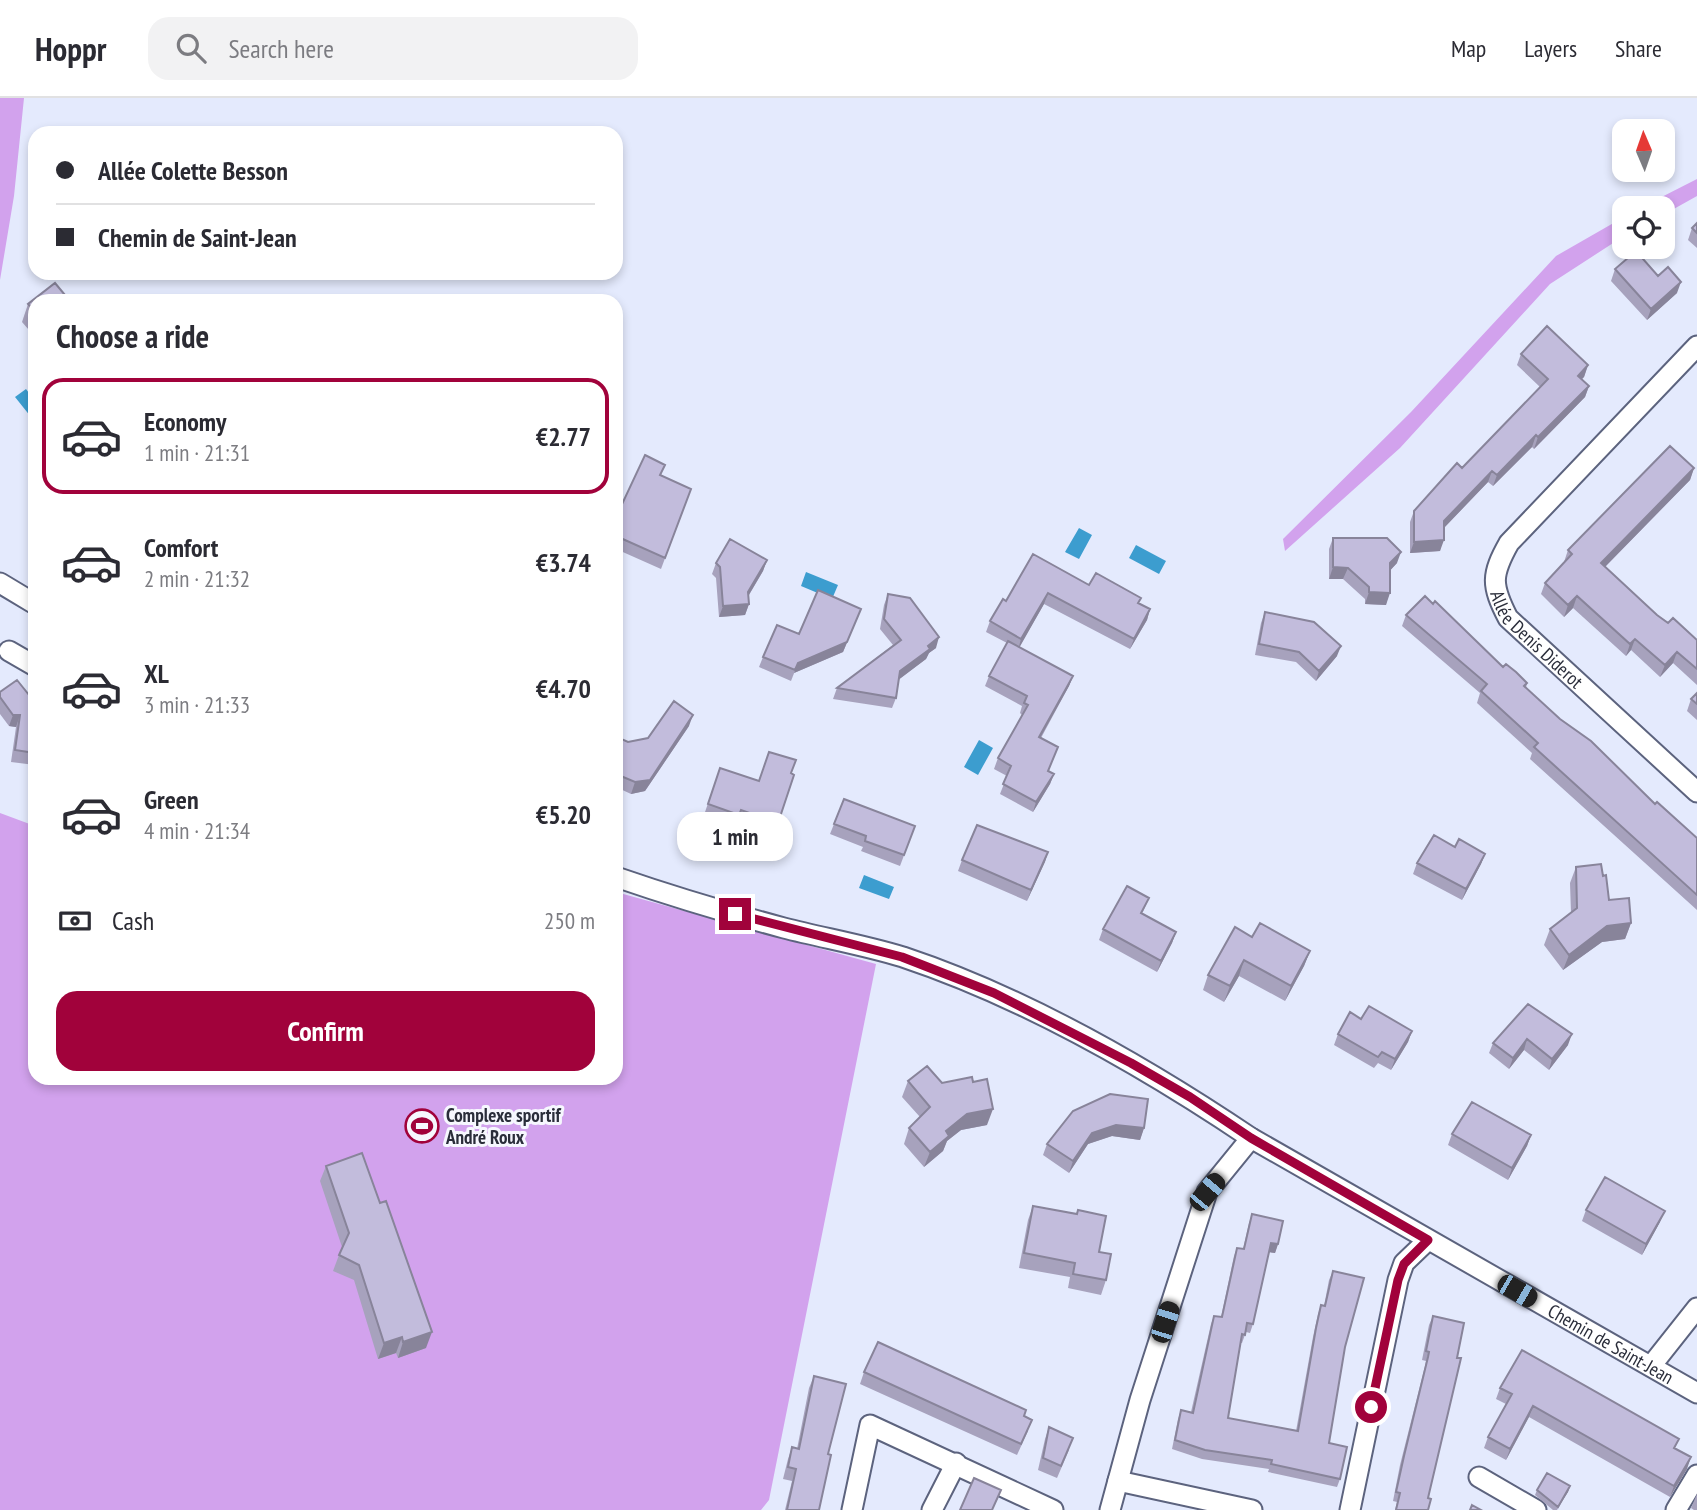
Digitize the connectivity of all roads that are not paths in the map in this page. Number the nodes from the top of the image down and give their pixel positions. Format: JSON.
{"nodes":[{"id":1,"x":1697,"y":346,"type":"edge"},
{"id":2,"x":0,"y":583,"type":"edge"},
{"id":3,"x":28,"y":600,"type":"edge"},
{"id":4,"x":9,"y":651,"type":"dead end"},
{"id":5,"x":28,"y":662,"type":"edge"},
{"id":6,"x":1697,"y":792,"type":"edge"},
{"id":7,"x":623,"y":879,"type":"edge"},
{"id":8,"x":1251,"y":1138,"type":"junction"},
{"id":9,"x":1428,"y":1240,"type":"junction"},
{"id":10,"x":1697,"y":1308,"type":"edge"},
{"id":11,"x":1651,"y":1366,"type":"junction"},
{"id":12,"x":1697,"y":1393,"type":"edge"},
{"id":13,"x":956,"y":1463,"type":"junction"},
{"id":14,"x":1697,"y":1475,"type":"edge"},
{"id":15,"x":1479,"y":1477,"type":"dead end"},
{"id":16,"x":1118,"y":1481,"type":"junction"},
{"id":17,"x":852,"y":1510,"type":"edge"},
{"id":18,"x":932,"y":1510,"type":"edge"},
{"id":19,"x":1053,"y":1510,"type":"edge"},
{"id":20,"x":1110,"y":1510,"type":"edge"},
{"id":21,"x":1252,"y":1510,"type":"edge"},
{"id":22,"x":1350,"y":1510,"type":"edge"},
{"id":23,"x":1536,"y":1510,"type":"edge"},
{"id":24,"x":1676,"y":1510,"type":"edge"}],
"edges":[{"from":1,"to":6,"type":"street","name":"Allée Denis Diderot"},
{"from":2,"to":3,"type":"street"},
{"from":4,"to":5,"type":"street"},
{"from":7,"to":8,"type":"street","name":"Chemin de Saint-Jean"},
{"from":8,"to":9,"type":"street","name":"Chemin de Saint-Jean"},
{"from":8,"to":16,"type":"street"},
{"from":9,"to":11,"type":"street","name":"Chemin de Saint-Jean"},
{"from":9,"to":22,"type":"street"},
{"from":10,"to":11,"type":"street"},
{"from":11,"to":12,"type":"street","name":"Chemin de Saint-Jean"},
{"from":13,"to":17,"type":"street"},
{"from":13,"to":18,"type":"street"},
{"from":13,"to":19,"type":"street"},
{"from":14,"to":24,"type":"street"},
{"from":15,"to":23,"type":"street"},
{"from":16,"to":20,"type":"street"},
{"from":16,"to":21,"type":"street"}]}
